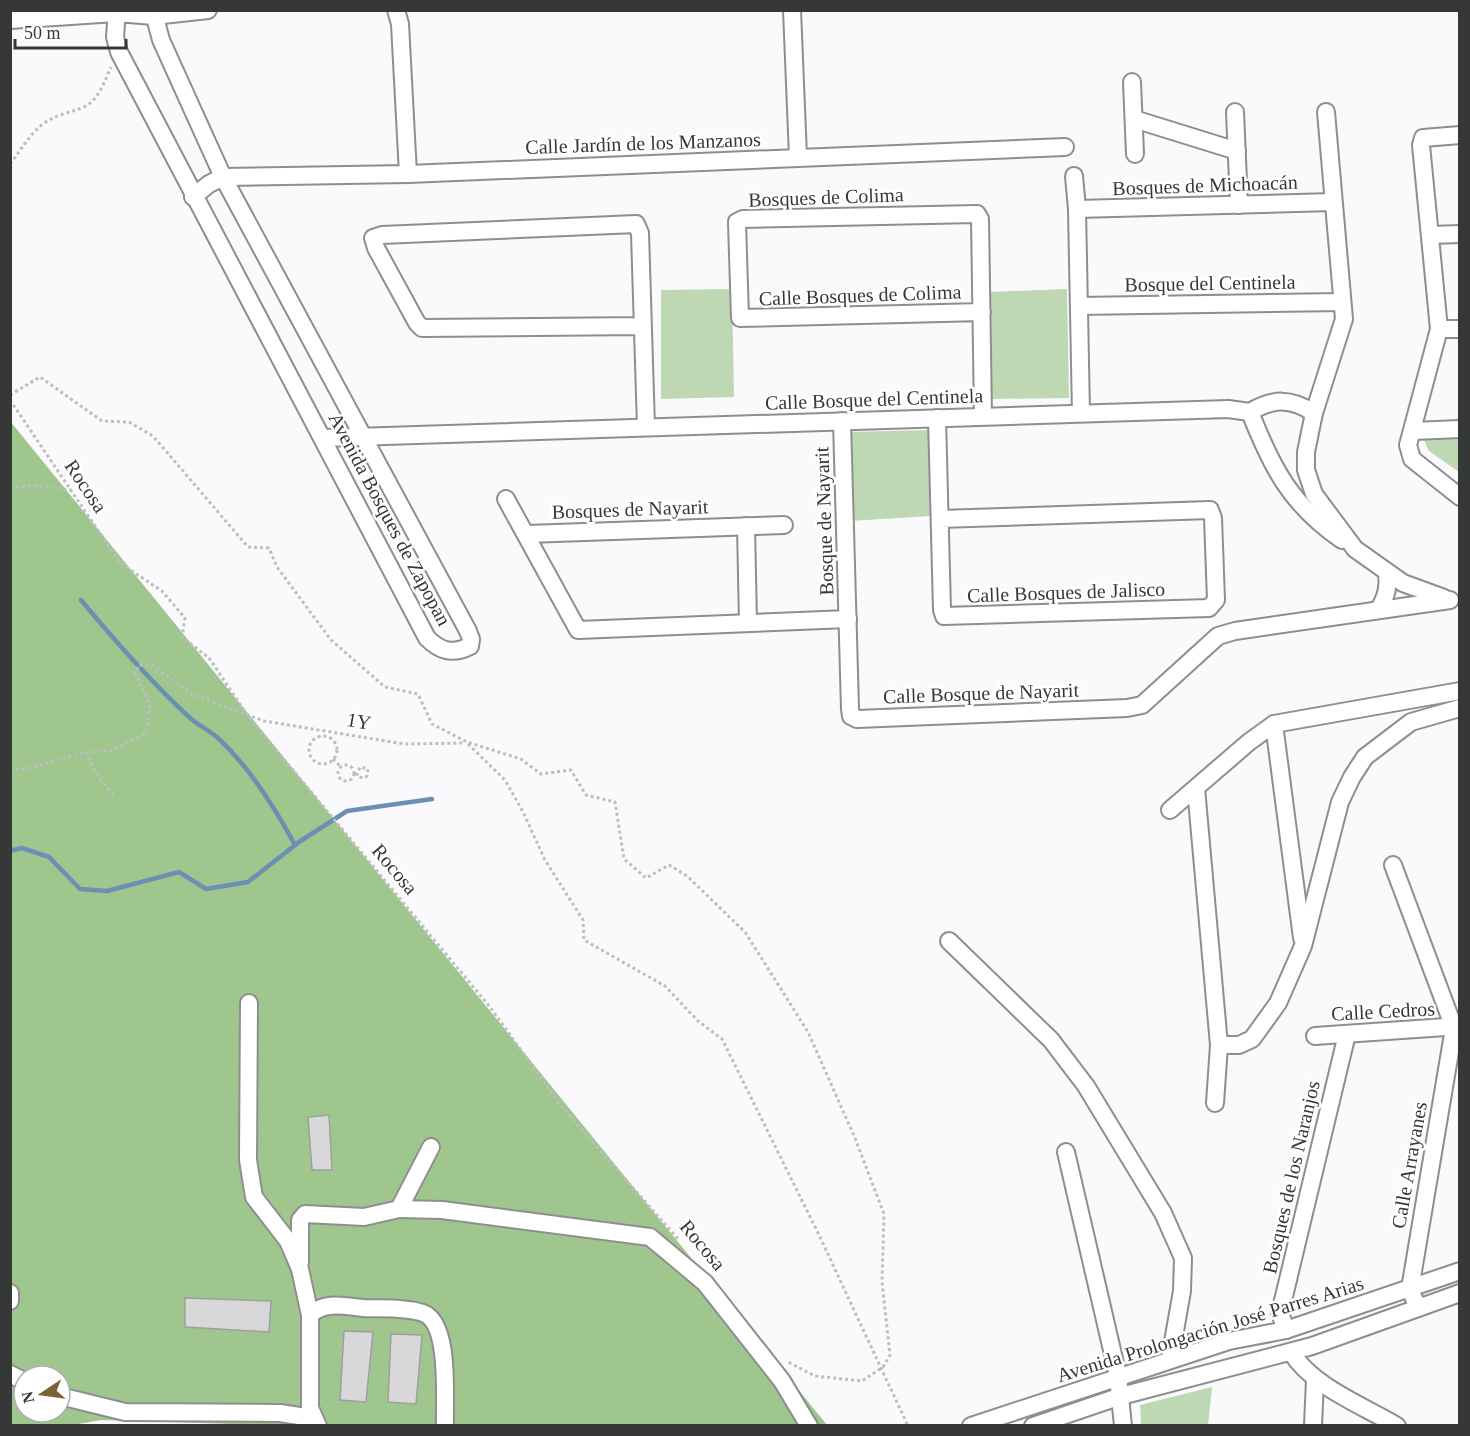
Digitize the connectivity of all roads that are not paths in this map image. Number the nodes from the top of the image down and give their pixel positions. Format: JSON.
{"nodes":[{"id":1,"x":208,"y":10,"type":"edge"},
{"id":2,"x":396,"y":10,"type":"edge"},
{"id":3,"x":792,"y":10,"type":"edge"},
{"id":4,"x":116,"y":12,"type":"edge"},
{"id":5,"x":154,"y":13,"type":"edge"},
{"id":6,"x":10,"y":21,"type":"edge"},
{"id":7,"x":1132,"y":82,"type":"dead end"},
{"id":8,"x":1235,"y":112,"type":"dead end"},
{"id":9,"x":1326,"y":112,"type":"dead end"},
{"id":10,"x":1134,"y":119,"type":"junction"},
{"id":11,"x":1460,"y":135,"type":"edge"},
{"id":12,"x":1065,"y":147,"type":"dead end"},
{"id":13,"x":1237,"y":151,"type":"junction"},
{"id":14,"x":1135,"y":154,"type":"dead end"},
{"id":15,"x":798,"y":157,"type":"junction"},
{"id":16,"x":408,"y":174,"type":"junction"},
{"id":17,"x":1074,"y":176,"type":"dead end"},
{"id":18,"x":223,"y":177,"type":"junction"},
{"id":19,"x":193,"y":197,"type":"junction"},
{"id":20,"x":1334,"y":202,"type":"junction"},
{"id":21,"x":1239,"y":205,"type":"junction"},
{"id":22,"x":1077,"y":209,"type":"junction"},
{"id":23,"x":977,"y":214,"type":"joint"},
{"id":24,"x":1460,"y":234,"type":"edge"},
{"id":25,"x":1431,"y":235,"type":"junction"},
{"id":26,"x":1342,"y":302,"type":"junction"},
{"id":27,"x":1079,"y":306,"type":"junction"},
{"id":28,"x":982,"y":312,"type":"junction"},
{"id":29,"x":740,"y":318,"type":"joint"},
{"id":30,"x":642,"y":326,"type":"junction"},
{"id":31,"x":1439,"y":329,"type":"junction"},
{"id":32,"x":1460,"y":329,"type":"edge"},
{"id":33,"x":1250,"y":412,"type":"junction"},
{"id":34,"x":1081,"y":413,"type":"junction"},
{"id":35,"x":1314,"y":413,"type":"junction"},
{"id":36,"x":983,"y":416,"type":"junction"},
{"id":37,"x":937,"y":418,"type":"junction"},
{"id":38,"x":842,"y":421,"type":"junction"},
{"id":39,"x":646,"y":427,"type":"junction"},
{"id":40,"x":1460,"y":429,"type":"edge"},
{"id":41,"x":1413,"y":430,"type":"junction"},
{"id":42,"x":364,"y":437,"type":"junction"},
{"id":43,"x":322,"y":438,"type":"junction"},
{"id":44,"x":1306,"y":470,"type":"junction"},
{"id":45,"x":1281,"y":480,"type":"junction"},
{"id":46,"x":1460,"y":496,"type":"edge"},
{"id":47,"x":506,"y":499,"type":"dead end"},
{"id":48,"x":940,"y":519,"type":"junction"},
{"id":49,"x":784,"y":525,"type":"dead end"},
{"id":50,"x":746,"y":526,"type":"junction"},
{"id":51,"x":527,"y":534,"type":"junction"},
{"id":52,"x":1355,"y":549,"type":"junction"},
{"id":53,"x":1387,"y":573,"type":"junction"},
{"id":54,"x":1455,"y":600,"type":"edge"},
{"id":55,"x":1379,"y":609,"type":"junction"},
{"id":56,"x":848,"y":619,"type":"junction"},
{"id":57,"x":748,"y":623,"type":"junction"},
{"id":58,"x":1460,"y":691,"type":"edge"},
{"id":59,"x":1407,"y":701,"type":"junction"},
{"id":60,"x":1460,"y":708,"type":"edge"},
{"id":61,"x":1410,"y":722,"type":"junction"},
{"id":62,"x":1274,"y":724,"type":"junction"},
{"id":63,"x":1196,"y":788,"type":"junction"},
{"id":64,"x":1170,"y":810,"type":"dead end"},
{"id":65,"x":1393,"y":865,"type":"dead end"},
{"id":66,"x":949,"y":941,"type":"dead end"},
{"id":67,"x":1303,"y":946,"type":"junction"},
{"id":68,"x":249,"y":1003,"type":"dead end"},
{"id":69,"x":1457,"y":1027,"type":"edge"},
{"id":70,"x":1347,"y":1034,"type":"junction"},
{"id":71,"x":1315,"y":1036,"type":"dead end"},
{"id":72,"x":1219,"y":1045,"type":"junction"},
{"id":73,"x":1215,"y":1103,"type":"dead end"},
{"id":74,"x":431,"y":1147,"type":"dead end"},
{"id":75,"x":1066,"y":1152,"type":"dead end"},
{"id":76,"x":399,"y":1209,"type":"junction"},
{"id":77,"x":300,"y":1269,"type":"junction"},
{"id":78,"x":1460,"y":1271,"type":"edge"},
{"id":79,"x":1410,"y":1289,"type":"junction"},
{"id":80,"x":10,"y":1293,"type":"edge"},
{"id":81,"x":1460,"y":1293,"type":"edge"},
{"id":82,"x":10,"y":1300,"type":"edge"},
{"id":83,"x":1418,"y":1308,"type":"junction"},
{"id":84,"x":310,"y":1315,"type":"junction"},
{"id":85,"x":1286,"y":1330,"type":"junction"},
{"id":86,"x":1291,"y":1352,"type":"junction"},
{"id":87,"x":1170,"y":1359,"type":"junction"},
{"id":88,"x":1118,"y":1376,"type":"junction"},
{"id":89,"x":1315,"y":1378,"type":"junction"},
{"id":90,"x":1121,"y":1396,"type":"junction"},
{"id":91,"x":72,"y":1399,"type":"edge"},
{"id":92,"x":315,"y":1422,"type":"edge"},
{"id":93,"x":445,"y":1425,"type":"edge"},
{"id":94,"x":809,"y":1425,"type":"edge"},
{"id":95,"x":972,"y":1425,"type":"edge"},
{"id":96,"x":1033,"y":1425,"type":"edge"},
{"id":97,"x":1123,"y":1425,"type":"edge"},
{"id":98,"x":1313,"y":1425,"type":"edge"},
{"id":99,"x":1397,"y":1425,"type":"edge"}],
"edges":[{"from":1,"to":5,"type":"street"},
{"from":2,"to":16,"type":"street"},
{"from":3,"to":15,"type":"street"},
{"from":4,"to":5,"type":"street"},
{"from":4,"to":6,"type":"street"},
{"from":4,"to":19,"type":"street","name":"Avenida Bosques de Zapopan"},
{"from":5,"to":18,"type":"street","name":"Avenida Bosques de Zapopan"},
{"from":7,"to":10,"type":"street"},
{"from":8,"to":13,"type":"street"},
{"from":9,"to":20,"type":"street"},
{"from":10,"to":13,"type":"street"},
{"from":10,"to":14,"type":"street"},
{"from":11,"to":25,"type":"street"},
{"from":12,"to":15,"type":"street","name":"Calle Jardín de los Manzanos"},
{"from":13,"to":21,"type":"street"},
{"from":15,"to":16,"type":"street","name":"Calle Jardín de los Manzanos"},
{"from":16,"to":18,"type":"street","name":"Calle Jardín de los Manzanos"},
{"from":17,"to":22,"type":"street"},
{"from":18,"to":19,"type":"street"},
{"from":18,"to":42,"type":"street","name":"Avenida Bosques de Zapopan"},
{"from":19,"to":43,"type":"street","name":"Avenida Bosques de Zapopan"},
{"from":20,"to":21,"type":"street","name":"Bosques de Michoacán"},
{"from":20,"to":26,"type":"street"},
{"from":21,"to":22,"type":"street","name":"Bosques de Michoacán"},
{"from":22,"to":27,"type":"street"},
{"from":23,"to":28,"type":"street","name":"Calle Bosques de Colima"},
{"from":23,"to":29,"type":"street","name":"Bosques de Colima"},
{"from":24,"to":25,"type":"street"},
{"from":25,"to":31,"type":"street"},
{"from":26,"to":27,"type":"street","name":"Bosque del Centinela"},
{"from":26,"to":35,"type":"street"},
{"from":27,"to":34,"type":"street"},
{"from":28,"to":29,"type":"street","name":"Calle Bosques de Colima"},
{"from":28,"to":36,"type":"street","name":"Calle Bosques de Colima"},
{"from":30,"to":30,"type":"street"},
{"from":30,"to":39,"type":"street"},
{"from":31,"to":32,"type":"street"},
{"from":31,"to":41,"type":"street"},
{"from":33,"to":34,"type":"street","name":"Calle Bosque del Centinela"},
{"from":33,"to":35,"type":"street"},
{"from":33,"to":45,"type":"street"},
{"from":34,"to":36,"type":"street","name":"Calle Bosque del Centinela"},
{"from":35,"to":44,"type":"street"},
{"from":36,"to":37,"type":"street","name":"Calle Bosque del Centinela"},
{"from":37,"to":38,"type":"street","name":"Calle Bosque del Centinela"},
{"from":37,"to":48,"type":"street","name":"Calle Bosques de Jalisco"},
{"from":38,"to":39,"type":"street","name":"Calle Bosque del Centinela"},
{"from":38,"to":56,"type":"street","name":"Bosque de Nayarit"},
{"from":39,"to":42,"type":"street","name":"Calle Bosque del Centinela"},
{"from":40,"to":41,"type":"street"},
{"from":41,"to":46,"type":"street"},
{"from":42,"to":43,"type":"street","name":"Calle Bosque del Centinela"},
{"from":42,"to":43,"type":"street","name":"Avenida Bosques de Zapopan"},
{"from":44,"to":45,"type":"street"},
{"from":44,"to":52,"type":"street"},
{"from":45,"to":52,"type":"street"},
{"from":47,"to":51,"type":"street"},
{"from":48,"to":48,"type":"street","name":"Calle Bosques de Jalisco"},
{"from":49,"to":50,"type":"street","name":"Bosques de Nayarit"},
{"from":50,"to":51,"type":"street","name":"Bosques de Nayarit"},
{"from":50,"to":57,"type":"street"},
{"from":51,"to":57,"type":"street","name":"Bosques de Nayarit"},
{"from":52,"to":53,"type":"street"},
{"from":53,"to":54,"type":"street"},
{"from":53,"to":55,"type":"street"},
{"from":54,"to":55,"type":"street","name":"Calle Bosque de Nayarit"},
{"from":55,"to":56,"type":"street","name":"Calle Bosque de Nayarit"},
{"from":56,"to":57,"type":"street"},
{"from":58,"to":59,"type":"street"},
{"from":59,"to":61,"type":"street"},
{"from":59,"to":62,"type":"street"},
{"from":60,"to":61,"type":"street"},
{"from":61,"to":67,"type":"street"},
{"from":62,"to":63,"type":"street"},
{"from":62,"to":67,"type":"street"},
{"from":63,"to":64,"type":"street"},
{"from":63,"to":72,"type":"street"},
{"from":65,"to":69,"type":"street"},
{"from":66,"to":87,"type":"street"},
{"from":67,"to":72,"type":"street"},
{"from":68,"to":77,"type":"street"},
{"from":69,"to":70,"type":"street","name":"Calle Cedros"},
{"from":69,"to":79,"type":"street","name":"Calle Arrayanes"},
{"from":70,"to":71,"type":"street","name":"Calle Cedros"},
{"from":70,"to":85,"type":"street","name":"Bosques de los Naranjos"},
{"from":72,"to":73,"type":"street"},
{"from":74,"to":76,"type":"street"},
{"from":75,"to":88,"type":"street"},
{"from":76,"to":77,"type":"street"},
{"from":76,"to":94,"type":"street"},
{"from":77,"to":84,"type":"street"},
{"from":78,"to":79,"type":"street","name":"Avenida Prolongación José Parres Arias"},
{"from":79,"to":83,"type":"street"},
{"from":79,"to":85,"type":"street","name":"Avenida Prolongación José Parres Arias"},
{"from":80,"to":82,"type":"street"},
{"from":81,"to":83,"type":"street","name":"Avenida Prolongación José Parres Arias"},
{"from":83,"to":86,"type":"street","name":"Avenida Prolongación José Parres Arias"},
{"from":84,"to":92,"type":"street"},
{"from":84,"to":93,"type":"street"},
{"from":85,"to":87,"type":"street","name":"Avenida Prolongación José Parres Arias"},
{"from":86,"to":89,"type":"street"},
{"from":86,"to":90,"type":"street","name":"Avenida Prolongación José Parres Arias"},
{"from":87,"to":88,"type":"street","name":"Avenida Prolongación José Parres Arias"},
{"from":88,"to":90,"type":"street"},
{"from":88,"to":95,"type":"street","name":"Avenida Prolongación José Parres Arias"},
{"from":89,"to":98,"type":"street"},
{"from":89,"to":99,"type":"street"},
{"from":90,"to":96,"type":"street","name":"Avenida Prolongación José Parres Arias"},
{"from":90,"to":97,"type":"street"},
{"from":91,"to":92,"type":"street"}]}
